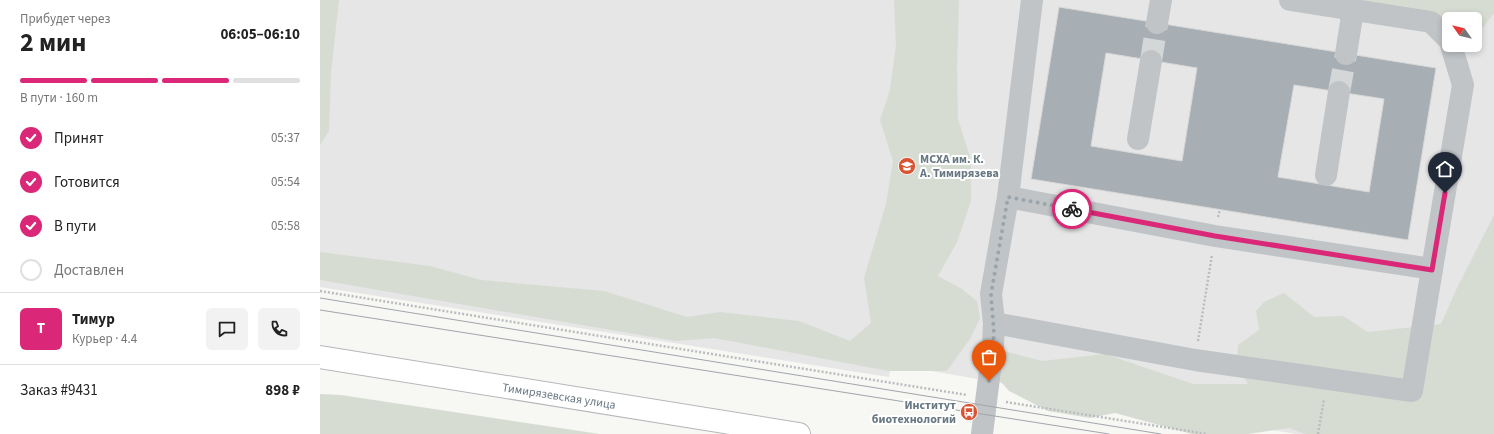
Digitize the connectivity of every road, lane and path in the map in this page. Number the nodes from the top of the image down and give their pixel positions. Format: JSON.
{"nodes":[{"id":1,"x":1032,"y":0,"type":"edge"},
{"id":2,"x":1160,"y":0,"type":"edge"},
{"id":3,"x":1290,"y":0,"type":"edge"},
{"id":4,"x":1353,"y":10,"type":"junction"},
{"id":5,"x":1157,"y":23,"type":"tunnel mouth"},
{"id":6,"x":1442,"y":33,"type":"edge"},
{"id":7,"x":1453,"y":52,"type":"edge"},
{"id":8,"x":1346,"y":54,"type":"tunnel mouth"},
{"id":9,"x":1151,"y":61,"type":"tunnel mouth"},
{"id":10,"x":1339,"y":92,"type":"tunnel mouth"},
{"id":11,"x":1138,"y":139,"type":"dead end"},
{"id":12,"x":1326,"y":175,"type":"dead end"},
{"id":13,"x":1008,"y":197,"type":"junction"},
{"id":14,"x":1220,"y":210,"type":"dead end"},
{"id":15,"x":1215,"y":236,"type":"junction"},
{"id":16,"x":1432,"y":270,"type":"junction"},
{"id":17,"x":320,"y":291,"type":"edge"},
{"id":18,"x":994,"y":323,"type":"junction"},
{"id":19,"x":320,"y":357,"type":"edge"},
{"id":20,"x":1195,"y":360,"type":"junction"},
{"id":21,"x":1328,"y":379,"type":"junction"},
{"id":22,"x":987,"y":398,"type":"junction"},
{"id":23,"x":799,"y":434,"type":"edge"},
{"id":24,"x":982,"y":434,"type":"edge"},
{"id":25,"x":1207,"y":434,"type":"edge"},
{"id":26,"x":1318,"y":434,"type":"edge"}],
"edges":[{"from":1,"to":13,"type":"lane"},
{"from":2,"to":5,"type":"lane"},
{"from":3,"to":4,"type":"lane"},
{"from":4,"to":6,"type":"lane"},
{"from":4,"to":8,"type":"lane"},
{"from":7,"to":16,"type":"lane"},
{"from":9,"to":11,"type":"lane"},
{"from":10,"to":12,"type":"lane"},
{"from":13,"to":15,"type":"lane"},
{"from":13,"to":18,"type":"lane"},
{"from":14,"to":15,"type":"path"},
{"from":15,"to":16,"type":"lane"},
{"from":15,"to":20,"type":"path"},
{"from":16,"to":21,"type":"lane"},
{"from":17,"to":22,"type":"path"},
{"from":18,"to":20,"type":"lane"},
{"from":18,"to":22,"type":"lane"},
{"from":19,"to":23,"type":"main road","name":"Тимирязевская улица"},
{"from":20,"to":21,"type":"lane"},
{"from":21,"to":26,"type":"path"},
{"from":22,"to":24,"type":"lane"},
{"from":22,"to":25,"type":"path"}]}
